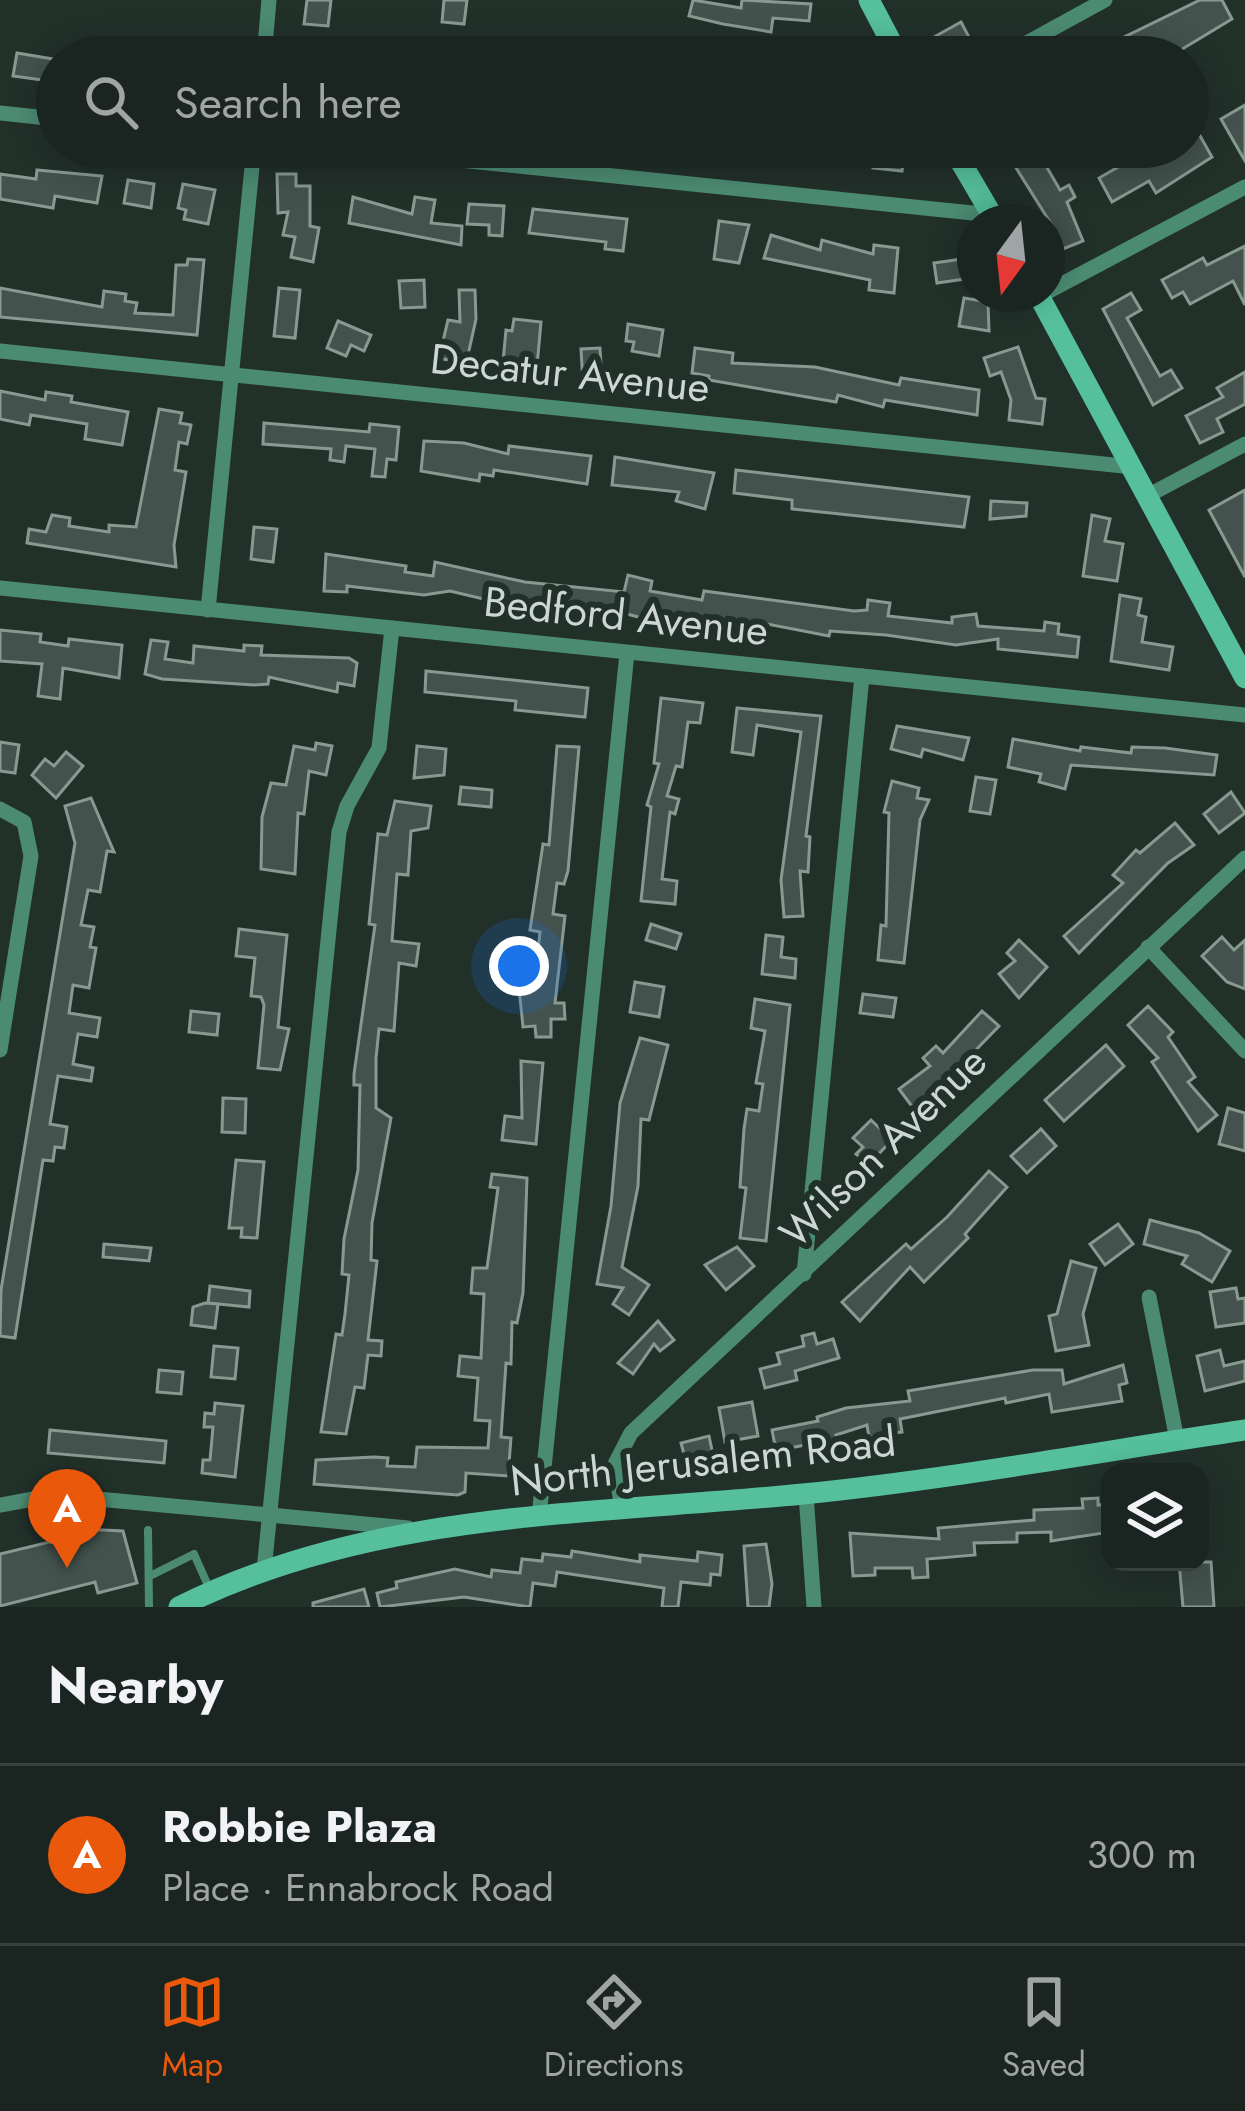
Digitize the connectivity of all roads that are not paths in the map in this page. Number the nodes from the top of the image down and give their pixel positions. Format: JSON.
{"nodes":[{"id":1,"x":269,"y":0,"type":"edge"},
{"id":2,"x":869,"y":0,"type":"edge"},
{"id":3,"x":1105,"y":0,"type":"edge"},
{"id":4,"x":265,"y":36,"type":"edge"},
{"id":5,"x":888,"y":36,"type":"edge"},
{"id":6,"x":1039,"y":36,"type":"edge"},
{"id":7,"x":0,"y":113,"type":"edge"},
{"id":8,"x":36,"y":117,"type":"edge"},
{"id":9,"x":252,"y":168,"type":"edge"},
{"id":10,"x":526,"y":168,"type":"edge"},
{"id":11,"x":964,"y":168,"type":"edge"},
{"id":12,"x":1245,"y":188,"type":"edge"},
{"id":13,"x":985,"y":204,"type":"edge"},
{"id":14,"x":957,"y":215,"type":"edge"},
{"id":15,"x":1065,"y":282,"type":"edge"},
{"id":16,"x":1052,"y":312,"type":"edge"},
{"id":17,"x":0,"y":351,"type":"edge"},
{"id":18,"x":232,"y":374,"type":"junction"},
{"id":19,"x":1245,"y":444,"type":"edge"},
{"id":20,"x":1133,"y":466,"type":"junction"},
{"id":21,"x":1149,"y":496,"type":"junction"},
{"id":22,"x":0,"y":588,"type":"edge"},
{"id":23,"x":208,"y":610,"type":"junction"},
{"id":24,"x":392,"y":628,"type":"junction"},
{"id":25,"x":627,"y":652,"type":"junction"},
{"id":26,"x":862,"y":676,"type":"junction"},
{"id":27,"x":1245,"y":678,"type":"edge"},
{"id":28,"x":1245,"y":715,"type":"edge"},
{"id":29,"x":5,"y":810,"type":"edge"},
{"id":30,"x":1245,"y":858,"type":"edge"},
{"id":31,"x":1148,"y":947,"type":"junction"},
{"id":32,"x":4,"y":994,"type":"edge"},
{"id":33,"x":0,"y":1050,"type":"edge"},
{"id":34,"x":1245,"y":1051,"type":"edge"},
{"id":35,"x":804,"y":1274,"type":"junction"},
{"id":36,"x":1148,"y":1297,"type":"dead end"},
{"id":37,"x":1245,"y":1430,"type":"edge"},
{"id":38,"x":1177,"y":1440,"type":"junction"},
{"id":39,"x":806,"y":1494,"type":"junction"},
{"id":40,"x":0,"y":1505,"type":"edge"},
{"id":41,"x":622,"y":1510,"type":"junction"},
{"id":42,"x":539,"y":1517,"type":"junction"},
{"id":43,"x":269,"y":1518,"type":"junction"},
{"id":44,"x":429,"y":1529,"type":"junction"},
{"id":45,"x":148,"y":1530,"type":"dead end"},
{"id":46,"x":264,"y":1570,"type":"junction"},
{"id":47,"x":152,"y":1575,"type":"junction"},
{"id":48,"x":210,"y":1592,"type":"junction"},
{"id":49,"x":148,"y":1607,"type":"edge"},
{"id":50,"x":179,"y":1607,"type":"edge"},
{"id":51,"x":814,"y":1607,"type":"edge"}],
"edges":[{"from":1,"to":4,"type":"street"},
{"from":2,"to":5,"type":"main road"},
{"from":3,"to":6,"type":"street"},
{"from":7,"to":8,"type":"street"},
{"from":9,"to":18,"type":"street"},
{"from":10,"to":14,"type":"street"},
{"from":11,"to":13,"type":"main road"},
{"from":12,"to":15,"type":"street"},
{"from":16,"to":20,"type":"main road"},
{"from":17,"to":18,"type":"street","name":"Decatur Avenue"},
{"from":18,"to":20,"type":"street","name":"Decatur Avenue"},
{"from":18,"to":23,"type":"street"},
{"from":19,"to":21,"type":"street"},
{"from":20,"to":21,"type":"main road"},
{"from":21,"to":27,"type":"main road"},
{"from":22,"to":23,"type":"street","name":"Bedford Avenue"},
{"from":23,"to":24,"type":"street","name":"Bedford Avenue"},
{"from":24,"to":25,"type":"street","name":"Bedford Avenue"},
{"from":24,"to":43,"type":"street"},
{"from":25,"to":26,"type":"street","name":"Bedford Avenue"},
{"from":25,"to":42,"type":"street"},
{"from":26,"to":28,"type":"street","name":"Bedford Avenue"},
{"from":26,"to":35,"type":"street"},
{"from":29,"to":32,"type":"street"},
{"from":30,"to":31,"type":"street","name":"Wilson Avenue"},
{"from":31,"to":34,"type":"street"},
{"from":31,"to":35,"type":"street","name":"Wilson Avenue"},
{"from":32,"to":33,"type":"street"},
{"from":35,"to":41,"type":"street","name":"Wilson Avenue"},
{"from":36,"to":38,"type":"street"},
{"from":37,"to":38,"type":"main road","name":"North Jerusalem Road"},
{"from":38,"to":39,"type":"main road","name":"North Jerusalem Road"},
{"from":39,"to":41,"type":"main road","name":"North Jerusalem Road"},
{"from":39,"to":51,"type":"street"},
{"from":40,"to":43,"type":"street"},
{"from":41,"to":42,"type":"main road","name":"North Jerusalem Road"},
{"from":42,"to":44,"type":"main road","name":"North Jerusalem Road"},
{"from":43,"to":44,"type":"street"},
{"from":43,"to":46,"type":"street"},
{"from":44,"to":46,"type":"main road","name":"North Jerusalem Road"},
{"from":45,"to":47,"type":"lane"},
{"from":46,"to":48,"type":"main road","name":"North Jerusalem Road"},
{"from":47,"to":48,"type":"lane"},
{"from":47,"to":49,"type":"lane"},
{"from":48,"to":50,"type":"main road","name":"North Jerusalem Road"}]}
